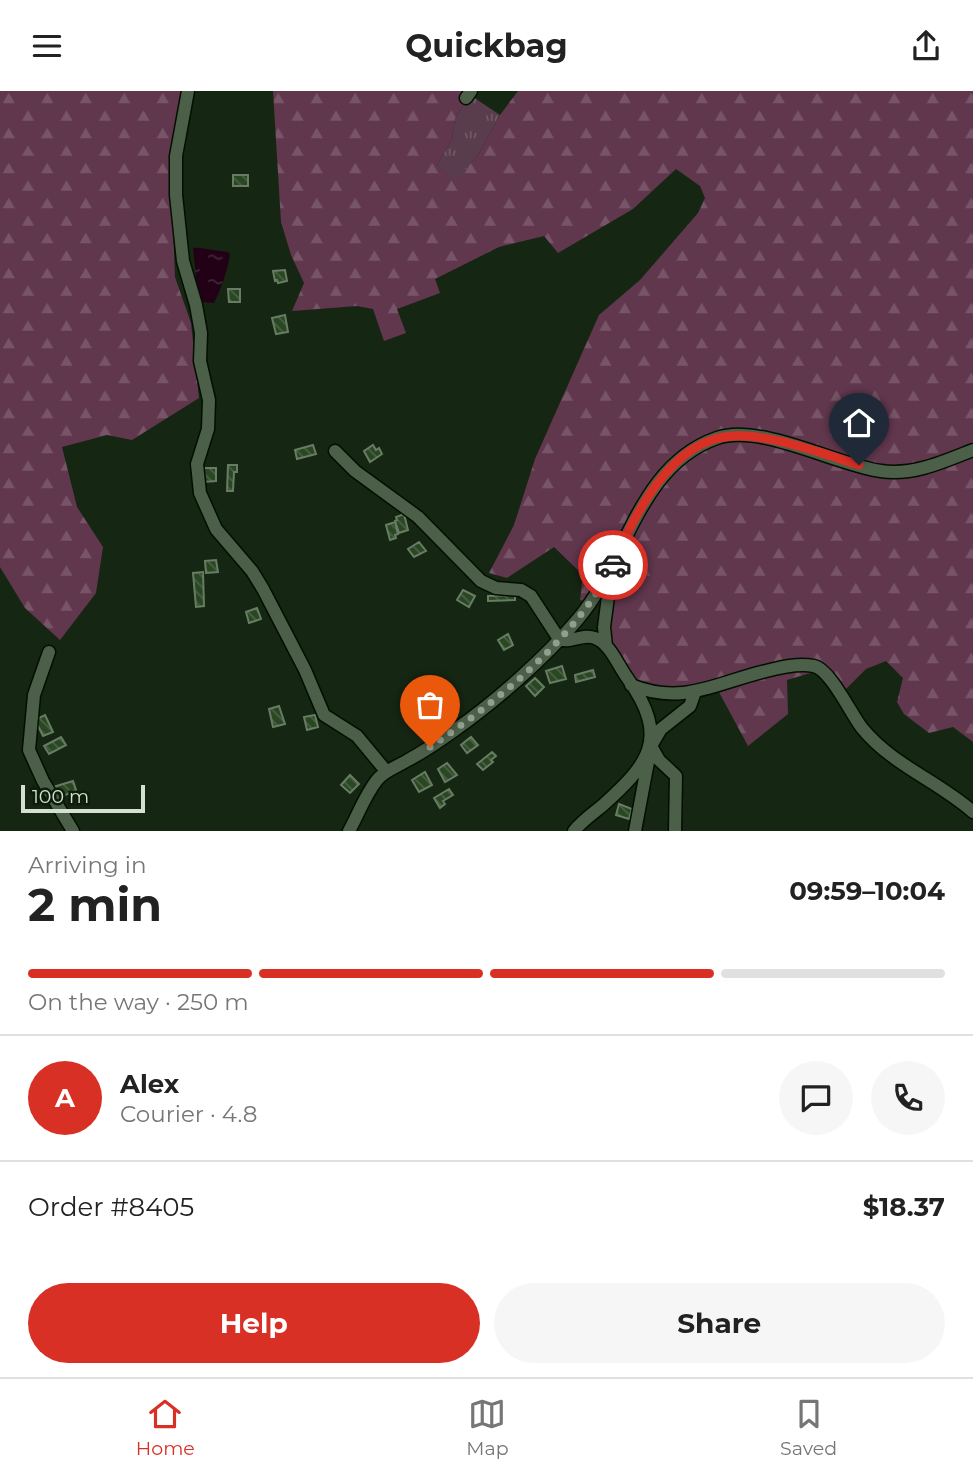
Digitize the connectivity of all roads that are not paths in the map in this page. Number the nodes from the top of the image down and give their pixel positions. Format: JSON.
{"nodes":[{"id":1,"x":188,"y":91,"type":"edge"},
{"id":2,"x":973,"y":450,"type":"edge"},
{"id":3,"x":335,"y":451,"type":"dead end"},
{"id":4,"x":612,"y":566,"type":"junction"},
{"id":5,"x":559,"y":639,"type":"junction"},
{"id":6,"x":606,"y":646,"type":"junction"},
{"id":7,"x":48,"y":652,"type":"dead end"},
{"id":8,"x":631,"y":685,"type":"junction"},
{"id":9,"x":695,"y":692,"type":"junction"},
{"id":10,"x":651,"y":746,"type":"junction"},
{"id":11,"x":386,"y":771,"type":"junction"},
{"id":12,"x":973,"y":812,"type":"edge"},
{"id":13,"x":73,"y":831,"type":"edge"},
{"id":14,"x":349,"y":831,"type":"edge"},
{"id":15,"x":574,"y":831,"type":"edge"},
{"id":16,"x":635,"y":831,"type":"edge"},
{"id":17,"x":675,"y":831,"type":"edge"}],
"edges":[{"from":1,"to":11,"type":"street"},
{"from":2,"to":4,"type":"street"},
{"from":3,"to":5,"type":"street"},
{"from":4,"to":5,"type":"street"},
{"from":4,"to":6,"type":"street"},
{"from":5,"to":6,"type":"street"},
{"from":5,"to":11,"type":"street"},
{"from":6,"to":8,"type":"street"},
{"from":7,"to":13,"type":"street"},
{"from":8,"to":9,"type":"street"},
{"from":8,"to":10,"type":"street"},
{"from":9,"to":10,"type":"street"},
{"from":9,"to":12,"type":"street"},
{"from":10,"to":15,"type":"street"},
{"from":10,"to":16,"type":"street"},
{"from":10,"to":17,"type":"street"},
{"from":11,"to":14,"type":"street"}]}
